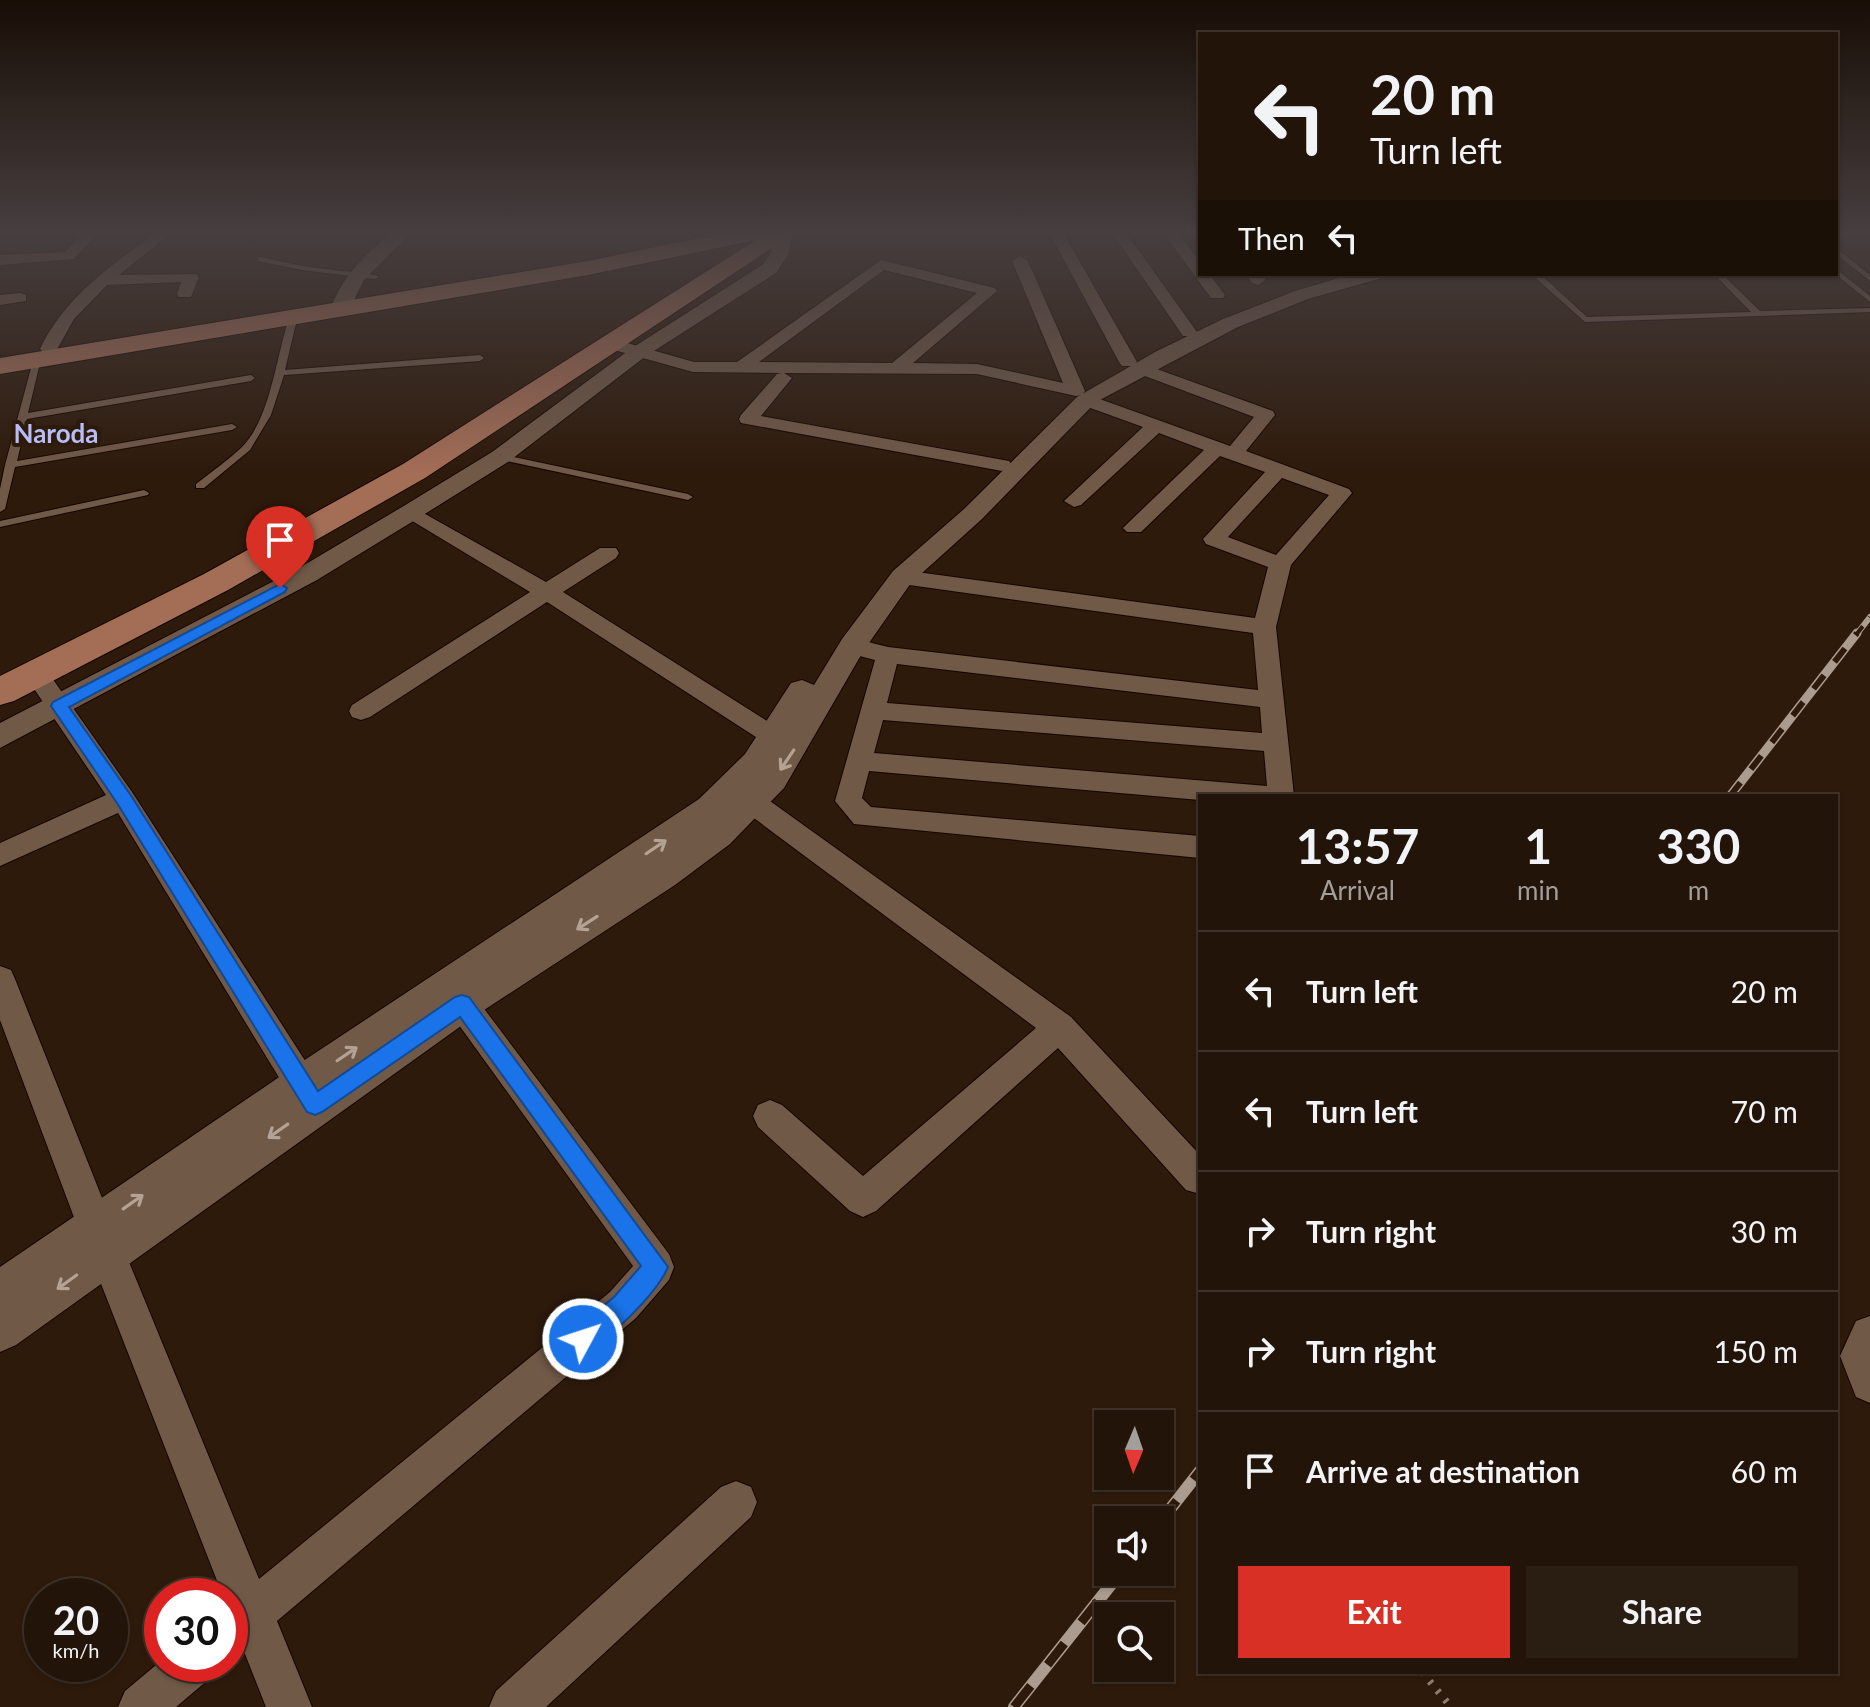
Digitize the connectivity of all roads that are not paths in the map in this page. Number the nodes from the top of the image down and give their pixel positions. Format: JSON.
{"nodes":[{"id":1,"x":72,"y":314,"type":"edge"},
{"id":2,"x":248,"y":314,"type":"edge"},
{"id":3,"x":298,"y":314,"type":"edge"},
{"id":4,"x":630,"y":314,"type":"edge"},
{"id":5,"x":673,"y":314,"type":"edge"},
{"id":6,"x":814,"y":314,"type":"edge"},
{"id":7,"x":962,"y":314,"type":"edge"},
{"id":8,"x":1050,"y":314,"type":"edge"},
{"id":9,"x":1101,"y":314,"type":"edge"},
{"id":10,"x":1176,"y":314,"type":"edge"},
{"id":11,"x":1220,"y":314,"type":"edge"},
{"id":12,"x":1239,"y":314,"type":"edge"},
{"id":13,"x":1578,"y":314,"type":"edge"},
{"id":14,"x":1758,"y":314,"type":"joint"},
{"id":15,"x":1768,"y":314,"type":"edge"},
{"id":16,"x":294,"y":315,"type":"junction"},
{"id":17,"x":1189,"y":332,"type":"junction"},
{"id":18,"x":626,"y":348,"type":"junction"},
{"id":19,"x":43,"y":354,"type":"junction"},
{"id":20,"x":0,"y":357,"type":"edge"},
{"id":21,"x":480,"y":358,"type":"dead end"},
{"id":22,"x":1136,"y":365,"type":"junction"},
{"id":23,"x":0,"y":366,"type":"edge"},
{"id":24,"x":740,"y":368,"type":"junction"},
{"id":25,"x":896,"y":369,"type":"junction"},
{"id":26,"x":280,"y":373,"type":"junction"},
{"id":27,"x":251,"y":378,"type":"dead end"},
{"id":28,"x":783,"y":378,"type":"dead end"},
{"id":29,"x":1084,"y":396,"type":"junction"},
{"id":30,"x":21,"y":417,"type":"junction"},
{"id":31,"x":1155,"y":426,"type":"junction"},
{"id":32,"x":232,"y":427,"type":"dead end"},
{"id":33,"x":1225,"y":451,"type":"junction"},
{"id":34,"x":500,"y":457,"type":"junction"},
{"id":35,"x":10,"y":465,"type":"junction"},
{"id":36,"x":1002,"y":465,"type":"junction"},
{"id":37,"x":1278,"y":470,"type":"junction"},
{"id":38,"x":200,"y":486,"type":"dead end"},
{"id":39,"x":144,"y":493,"type":"dead end"},
{"id":40,"x":688,"y":497,"type":"dead end"},
{"id":41,"x":1074,"y":501,"type":"dead end"},
{"id":42,"x":0,"y":505,"type":"edge"},
{"id":43,"x":411,"y":512,"type":"junction"},
{"id":44,"x":0,"y":524,"type":"edge"},
{"id":45,"x":1134,"y":528,"type":"dead end"},
{"id":46,"x":608,"y":553,"type":"dead end"},
{"id":47,"x":1280,"y":564,"type":"junction"},
{"id":48,"x":902,"y":577,"type":"junction"},
{"id":49,"x":546,"y":592,"type":"junction"},
{"id":50,"x":1264,"y":627,"type":"junction"},
{"id":51,"x":852,"y":646,"type":"junction"},
{"id":52,"x":888,"y":655,"type":"junction"},
{"id":53,"x":0,"y":672,"type":"edge"},
{"id":54,"x":36,"y":674,"type":"junction"},
{"id":55,"x":0,"y":692,"type":"edge"},
{"id":56,"x":1270,"y":700,"type":"junction"},
{"id":57,"x":59,"y":706,"type":"junction"},
{"id":58,"x":361,"y":711,"type":"dead end"},
{"id":59,"x":874,"y":711,"type":"junction"},
{"id":60,"x":0,"y":737,"type":"edge"},
{"id":61,"x":774,"y":737,"type":"junction"},
{"id":62,"x":1275,"y":743,"type":"junction"},
{"id":63,"x":860,"y":761,"type":"junction"},
{"id":64,"x":1246,"y":794,"type":"edge"},
{"id":65,"x":1281,"y":794,"type":"edge"},
{"id":66,"x":123,"y":799,"type":"junction"},
{"id":67,"x":753,"y":803,"type":"junction"},
{"id":68,"x":1198,"y":847,"type":"edge"},
{"id":69,"x":0,"y":855,"type":"edge"},
{"id":70,"x":0,"y":979,"type":"edge"},
{"id":71,"x":462,"y":1004,"type":"junction"},
{"id":72,"x":1060,"y":1027,"type":"junction"},
{"id":73,"x":308,"y":1094,"type":"junction"},
{"id":74,"x":770,"y":1116,"type":"dead end"},
{"id":75,"x":1198,"y":1178,"type":"edge"},
{"id":76,"x":101,"y":1241,"type":"junction"},
{"id":77,"x":0,"y":1294,"type":"edge"},
{"id":78,"x":0,"y":1329,"type":"edge"},
{"id":79,"x":1870,"y":1335,"type":"edge"},
{"id":80,"x":1870,"y":1383,"type":"edge"},
{"id":81,"x":736,"y":1502,"type":"dead end"},
{"id":82,"x":225,"y":1578,"type":"edge"},
{"id":83,"x":248,"y":1616,"type":"edge"},
{"id":84,"x":248,"y":1634,"type":"edge"},
{"id":85,"x":171,"y":1682,"type":"edge"},
{"id":86,"x":141,"y":1707,"type":"edge"},
{"id":87,"x":289,"y":1707,"type":"edge"},
{"id":88,"x":512,"y":1707,"type":"edge"}],
"edges":[{"from":1,"to":19,"type":"street"},
{"from":2,"to":19,"type":"main road"},
{"from":3,"to":16,"type":"main road"},
{"from":4,"to":53,"type":"main road"},
{"from":5,"to":18,"type":"main road"},
{"from":6,"to":24,"type":"street"},
{"from":7,"to":25,"type":"street"},
{"from":8,"to":29,"type":"street"},
{"from":9,"to":22,"type":"street"},
{"from":10,"to":17,"type":"street"},
{"from":11,"to":17,"type":"street"},
{"from":12,"to":22,"type":"street"},
{"from":13,"to":14,"type":"lane"},
{"from":14,"to":15,"type":"lane"},
{"from":16,"to":19,"type":"main road"},
{"from":16,"to":26,"type":"lane"},
{"from":17,"to":22,"type":"street"},
{"from":18,"to":24,"type":"street"},
{"from":18,"to":34,"type":"street"},
{"from":18,"to":54,"type":"main road"},
{"from":19,"to":20,"type":"main road"},
{"from":19,"to":23,"type":"main road"},
{"from":19,"to":30,"type":"lane"},
{"from":21,"to":26,"type":"lane"},
{"from":22,"to":29,"type":"street"},
{"from":22,"to":33,"type":"street"},
{"from":24,"to":25,"type":"street"},
{"from":25,"to":29,"type":"street"},
{"from":26,"to":38,"type":"lane"},
{"from":27,"to":30,"type":"lane"},
{"from":28,"to":36,"type":"street"},
{"from":29,"to":31,"type":"street"},
{"from":29,"to":36,"type":"street"},
{"from":29,"to":48,"type":"street"},
{"from":30,"to":35,"type":"lane"},
{"from":31,"to":33,"type":"street"},
{"from":31,"to":41,"type":"street"},
{"from":32,"to":35,"type":"lane"},
{"from":33,"to":37,"type":"street"},
{"from":33,"to":45,"type":"street"},
{"from":34,"to":40,"type":"lane"},
{"from":34,"to":43,"type":"street"},
{"from":35,"to":42,"type":"lane"},
{"from":36,"to":61,"type":"street"},
{"from":37,"to":47,"type":"street"},
{"from":37,"to":47,"type":"street"},
{"from":39,"to":44,"type":"lane"},
{"from":43,"to":49,"type":"street"},
{"from":43,"to":57,"type":"street"},
{"from":46,"to":49,"type":"street"},
{"from":47,"to":50,"type":"street"},
{"from":48,"to":50,"type":"street"},
{"from":48,"to":51,"type":"street"},
{"from":49,"to":58,"type":"street"},
{"from":49,"to":61,"type":"street"},
{"from":50,"to":56,"type":"street"},
{"from":51,"to":52,"type":"street"},
{"from":51,"to":67,"type":"street","one_way":true},
{"from":52,"to":56,"type":"street"},
{"from":52,"to":59,"type":"street"},
{"from":54,"to":55,"type":"main road"},
{"from":54,"to":57,"type":"street"},
{"from":56,"to":62,"type":"street"},
{"from":57,"to":60,"type":"street"},
{"from":57,"to":66,"type":"street"},
{"from":59,"to":62,"type":"street"},
{"from":59,"to":63,"type":"street"},
{"from":73,"to":61,"type":"street","one_way":true},
{"from":62,"to":65,"type":"street"},
{"from":63,"to":64,"type":"street"},
{"from":63,"to":68,"type":"street"},
{"from":66,"to":69,"type":"street"},
{"from":66,"to":73,"type":"street"},
{"from":67,"to":71,"type":"street","one_way":true},
{"from":67,"to":72,"type":"street"},
{"from":70,"to":76,"type":"street"},
{"from":71,"to":73,"type":"street"},
{"from":71,"to":83,"type":"street"},
{"from":72,"to":74,"type":"street"},
{"from":72,"to":75,"type":"street"},
{"from":73,"to":76,"type":"street"},
{"from":76,"to":77,"type":"street"},
{"from":76,"to":78,"type":"street","one_way":true},
{"from":76,"to":82,"type":"street"},
{"from":79,"to":80,"type":"street"},
{"from":81,"to":88,"type":"street"},
{"from":84,"to":87,"type":"street"},
{"from":85,"to":86,"type":"street"}]}
